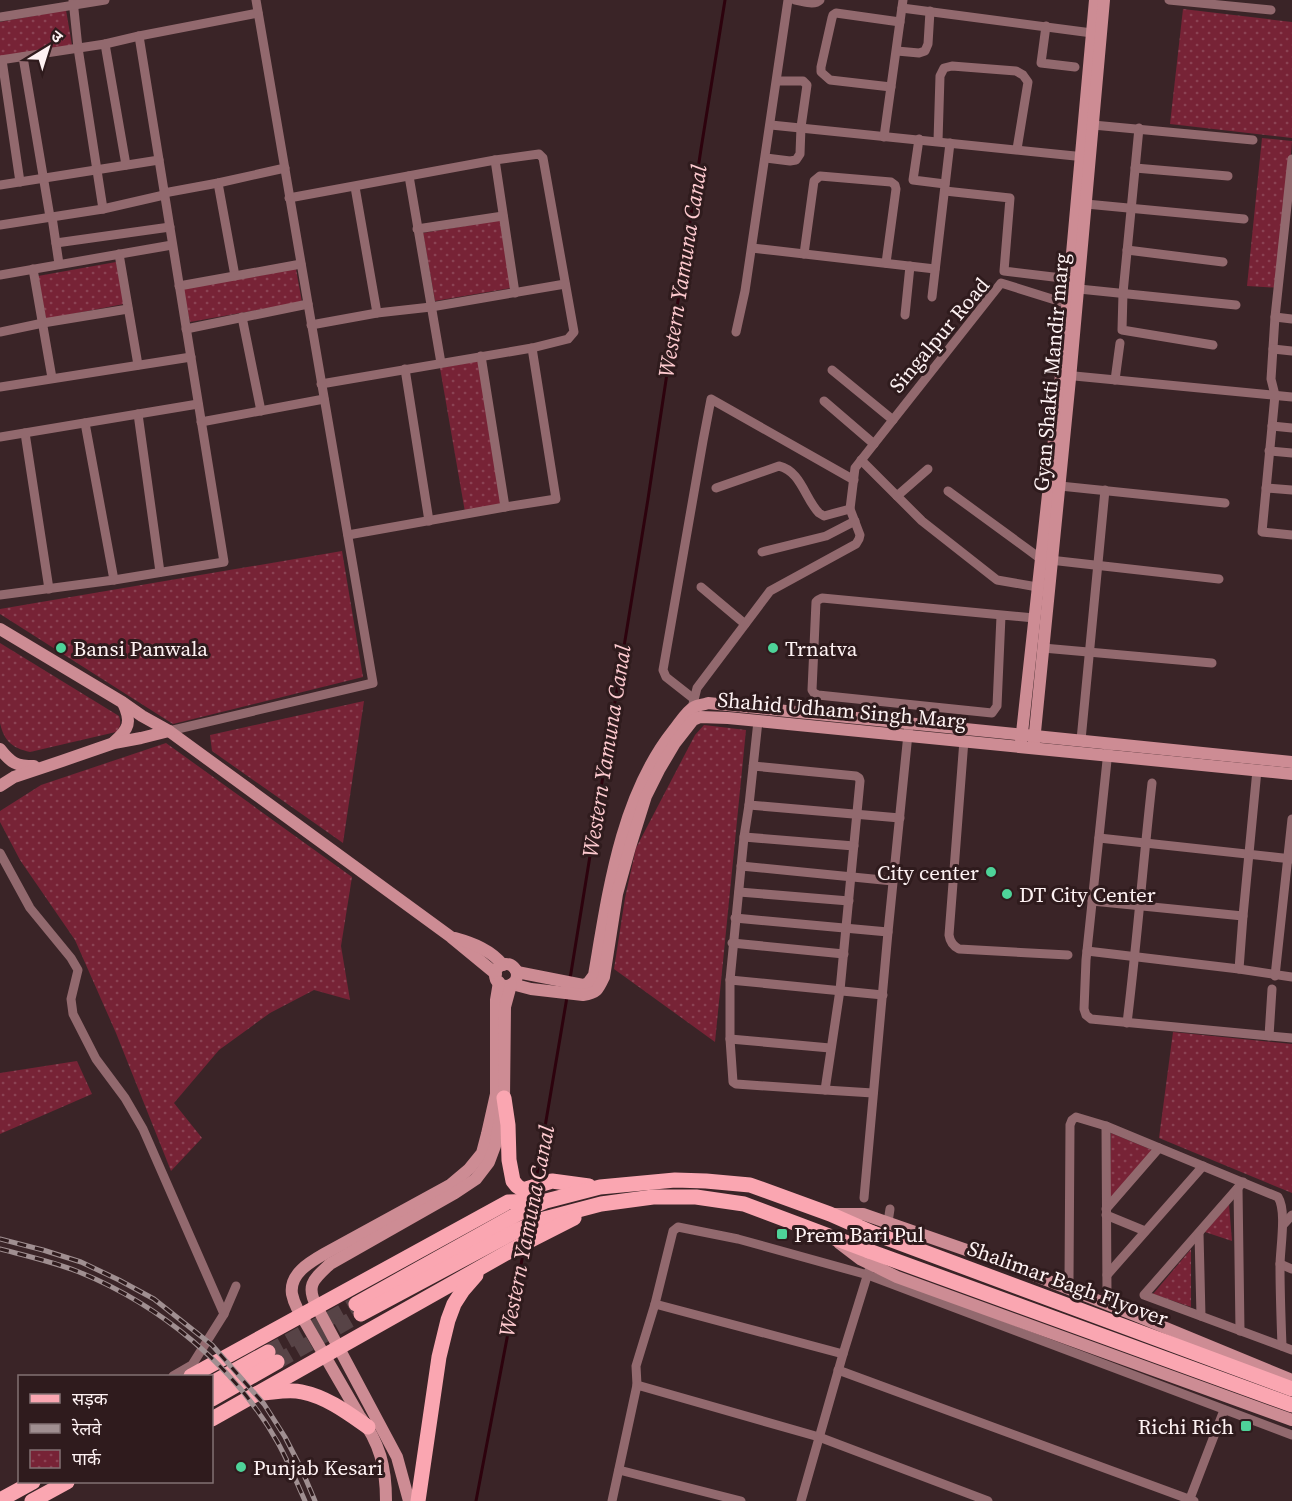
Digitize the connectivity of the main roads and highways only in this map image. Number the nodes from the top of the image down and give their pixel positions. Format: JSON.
{"nodes":[{"id":1,"x":504,"y":1098,"type":"road end"},
{"id":2,"x":600,"y":1187,"type":"junction"},
{"id":3,"x":522,"y":1201,"type":"junction"},
{"id":4,"x":545,"y":1225,"type":"junction"},
{"id":5,"x":486,"y":1264,"type":"junction"},
{"id":6,"x":195,"y":1375,"type":"edge"},
{"id":7,"x":213,"y":1383,"type":"edge"},
{"id":8,"x":1292,"y":1389,"type":"edge"},
{"id":9,"x":256,"y":1394,"type":"junction"},
{"id":10,"x":213,"y":1398,"type":"edge"},
{"id":11,"x":1292,"y":1406,"type":"edge"},
{"id":12,"x":213,"y":1418,"type":"edge"},
{"id":13,"x":368,"y":1428,"type":"road end"},
{"id":14,"x":31,"y":1483,"type":"edge"},
{"id":15,"x":65,"y":1483,"type":"edge"},
{"id":16,"x":0,"y":1500,"type":"edge"},
{"id":17,"x":32,"y":1501,"type":"edge"},
{"id":18,"x":418,"y":1501,"type":"edge"}],
"edges":[{"from":1,"to":3,"type":"main road"},
{"from":2,"to":3,"type":"main road"},
{"from":2,"to":3,"type":"main road"},
{"from":2,"to":8,"type":"main road","name":"Shalimar Bagh Flyover","bridge":true},
{"from":3,"to":4,"type":"main road"},
{"from":3,"to":6,"type":"main road"},
{"from":4,"to":5,"type":"main road"},
{"from":4,"to":11,"type":"main road","name":"Shalimar Bagh Flyover","bridge":true},
{"from":5,"to":9,"type":"main road"},
{"from":5,"to":18,"type":"main road"},
{"from":7,"to":10,"type":"main road"},
{"from":9,"to":12,"type":"main road"},
{"from":9,"to":13,"type":"main road"},
{"from":14,"to":16,"type":"main road"},
{"from":15,"to":17,"type":"main road"}]}
